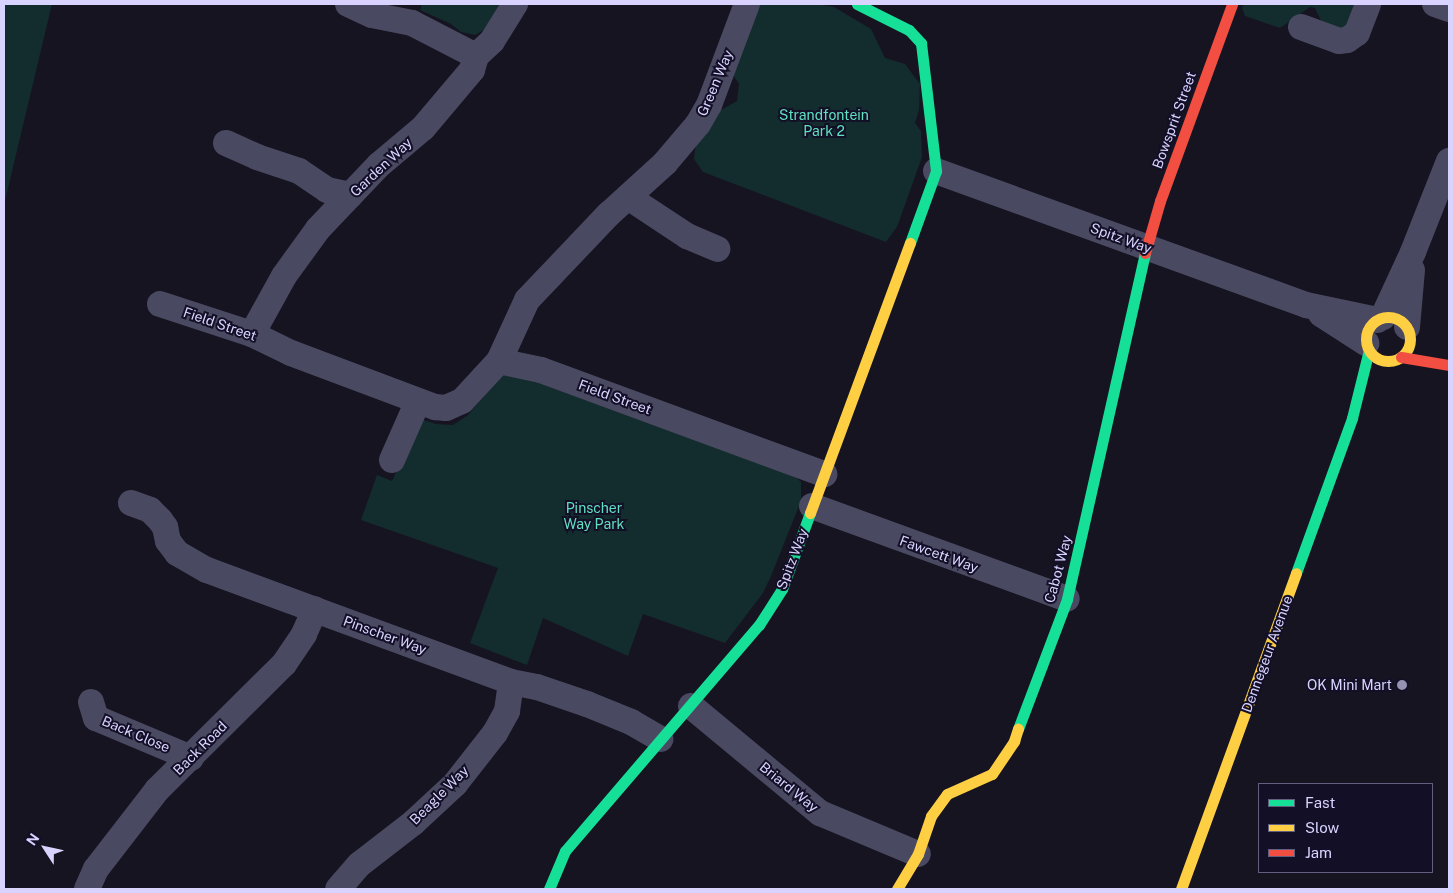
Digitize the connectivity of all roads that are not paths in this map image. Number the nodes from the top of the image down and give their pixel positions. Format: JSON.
{"nodes":[{"id":1,"x":348,"y":4,"type":"edge"},
{"id":2,"x":515,"y":4,"type":"edge"},
{"id":3,"x":747,"y":4,"type":"edge"},
{"id":4,"x":857,"y":4,"type":"edge"},
{"id":5,"x":1232,"y":4,"type":"edge"},
{"id":6,"x":1368,"y":4,"type":"edge"},
{"id":7,"x":1436,"y":4,"type":"edge"},
{"id":8,"x":1449,"y":9,"type":"edge"},
{"id":9,"x":1301,"y":27,"type":"dead end"},
{"id":10,"x":476,"y":56,"type":"junction"},
{"id":11,"x":226,"y":142,"type":"dead end"},
{"id":12,"x":1449,"y":161,"type":"edge"},
{"id":13,"x":936,"y":171,"type":"junction"},
{"id":14,"x":350,"y":195,"type":"junction"},
{"id":15,"x":628,"y":197,"type":"junction"},
{"id":16,"x":1147,"y":248,"type":"junction"},
{"id":17,"x":717,"y":249,"type":"dead end"},
{"id":18,"x":160,"y":304,"type":"dead end"},
{"id":19,"x":1306,"y":305,"type":"junction"},
{"id":20,"x":1394,"y":325,"type":"junction"},
{"id":21,"x":252,"y":334,"type":"junction"},
{"id":22,"x":1426,"y":344,"type":"dead end"},
{"id":23,"x":1368,"y":347,"type":"junction"},
{"id":24,"x":499,"y":361,"type":"junction"},
{"id":25,"x":1393,"y":363,"type":"junction"},
{"id":26,"x":1449,"y":365,"type":"edge"},
{"id":27,"x":1369,"y":394,"type":"dead end"},
{"id":28,"x":418,"y":401,"type":"junction"},
{"id":29,"x":1352,"y":418,"type":"junction"},
{"id":30,"x":392,"y":460,"type":"dead end"},
{"id":31,"x":824,"y":474,"type":"junction"},
{"id":32,"x":131,"y":503,"type":"dead end"},
{"id":33,"x":812,"y":506,"type":"junction"},
{"id":34,"x":1067,"y":599,"type":"junction"},
{"id":35,"x":315,"y":609,"type":"junction"},
{"id":36,"x":511,"y":682,"type":"junction"},
{"id":37,"x":91,"y":702,"type":"dead end"},
{"id":38,"x":691,"y":706,"type":"junction"},
{"id":39,"x":661,"y":739,"type":"junction"},
{"id":40,"x":191,"y":758,"type":"junction"},
{"id":41,"x":918,"y":854,"type":"junction"},
{"id":42,"x":87,"y":889,"type":"edge"},
{"id":43,"x":338,"y":889,"type":"edge"},
{"id":44,"x":549,"y":889,"type":"edge"},
{"id":45,"x":897,"y":889,"type":"edge"},
{"id":46,"x":1180,"y":889,"type":"edge"}],
"edges":[{"from":1,"to":10,"type":"street"},
{"from":2,"to":10,"type":"street","name":"Garden Way"},
{"from":3,"to":15,"type":"street","name":"Green Way"},
{"from":4,"to":13,"type":"street","name":"Spitz Way"},
{"from":5,"to":16,"type":"street","name":"Bowsprit Street"},
{"from":6,"to":9,"type":"street"},
{"from":7,"to":8,"type":"street"},
{"from":10,"to":14,"type":"street","name":"Garden Way"},
{"from":11,"to":14,"type":"street"},
{"from":12,"to":20,"type":"street"},
{"from":13,"to":16,"type":"street","name":"Spitz Way"},
{"from":13,"to":31,"type":"street","name":"Spitz Way"},
{"from":14,"to":21,"type":"street","name":"Garden Way"},
{"from":15,"to":17,"type":"street"},
{"from":15,"to":24,"type":"street","name":"Green Way"},
{"from":16,"to":19,"type":"street","name":"Spitz Way"},
{"from":16,"to":34,"type":"street","name":"Cabot Way"},
{"from":18,"to":21,"type":"street","name":"Field Street"},
{"from":19,"to":20,"type":"street","name":"Spitz Way"},
{"from":19,"to":23,"type":"street","name":"Spitz Way"},
{"from":20,"to":22,"type":"street"},
{"from":20,"to":23,"type":"street"},
{"from":20,"to":25,"type":"street"},
{"from":21,"to":28,"type":"street","name":"Field Street"},
{"from":23,"to":25,"type":"street"},
{"from":23,"to":29,"type":"street","name":"Dennegeur Avenue"},
{"from":24,"to":28,"type":"street","name":"Field Street"},
{"from":24,"to":31,"type":"street","name":"Field Street"},
{"from":25,"to":26,"type":"street"},
{"from":27,"to":29,"type":"street","name":"Dennegeur Avenue"},
{"from":28,"to":30,"type":"street"},
{"from":29,"to":46,"type":"street","name":"Dennegeur Avenue"},
{"from":31,"to":33,"type":"street","name":"Spitz Way"},
{"from":32,"to":35,"type":"street","name":"Pinscher Way"},
{"from":33,"to":34,"type":"street","name":"Fawcett Way"},
{"from":33,"to":38,"type":"street","name":"Spitz Way"},
{"from":34,"to":41,"type":"street","name":"Cabot Way"},
{"from":35,"to":36,"type":"street","name":"Pinscher Way"},
{"from":35,"to":40,"type":"street","name":"Back Road"},
{"from":36,"to":39,"type":"street","name":"Pinscher Way"},
{"from":36,"to":43,"type":"street","name":"Beagle Way"},
{"from":37,"to":40,"type":"street","name":"Back Close"},
{"from":38,"to":39,"type":"street","name":"Spitz Way"},
{"from":38,"to":41,"type":"street","name":"Briard Way"},
{"from":39,"to":44,"type":"street","name":"Spitz Way"},
{"from":40,"to":42,"type":"street","name":"Back Road"},
{"from":41,"to":45,"type":"street"}]}
